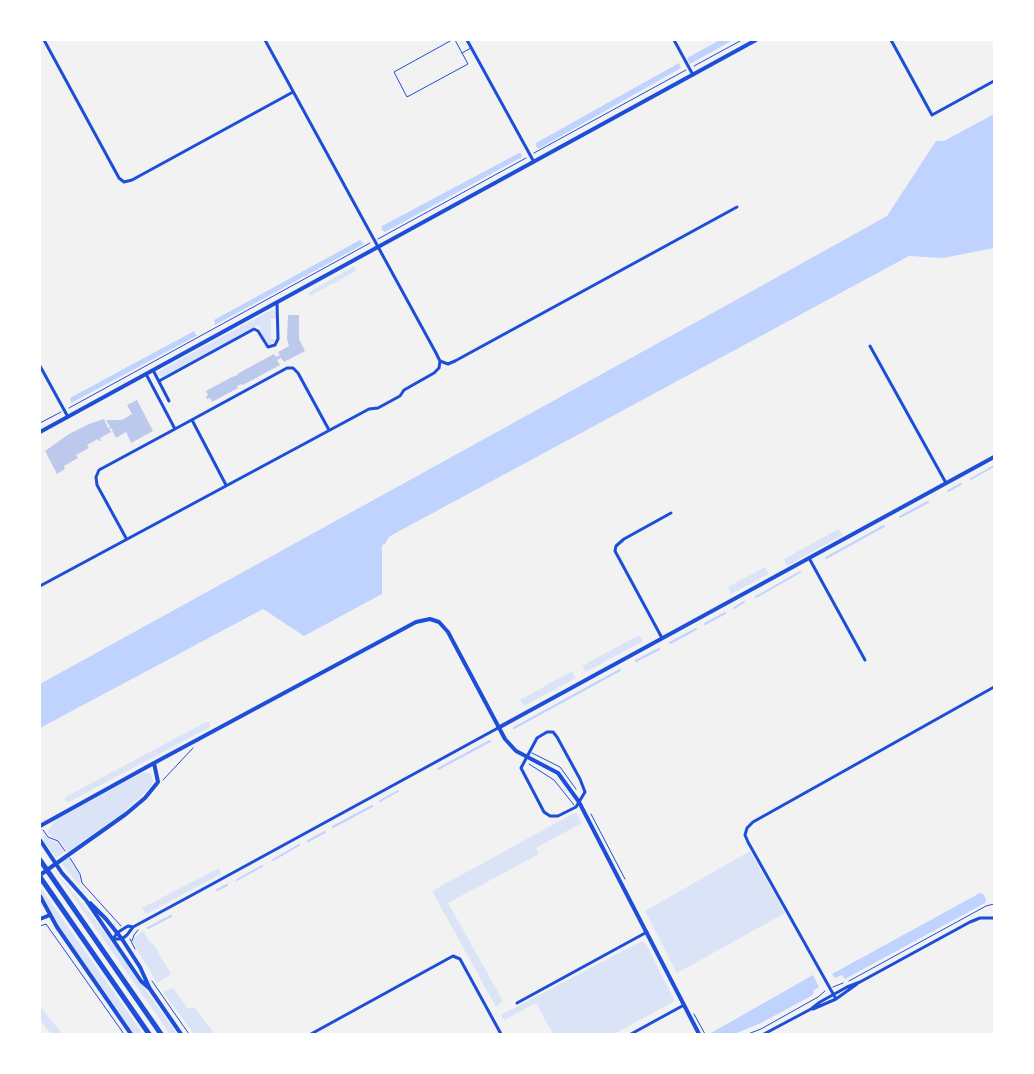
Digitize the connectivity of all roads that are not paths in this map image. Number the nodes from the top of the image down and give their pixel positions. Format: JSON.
{"nodes":[{"id":1,"x":44,"y":40,"type":"edge"},
{"id":2,"x":265,"y":40,"type":"edge"},
{"id":3,"x":454,"y":40,"type":"edge"},
{"id":4,"x":467,"y":40,"type":"edge"},
{"id":5,"x":674,"y":40,"type":"edge"},
{"id":6,"x":756,"y":40,"type":"edge"},
{"id":7,"x":890,"y":40,"type":"edge"},
{"id":8,"x":472,"y":48,"type":"junction"},
{"id":9,"x":462,"y":53,"type":"junction"},
{"id":10,"x":693,"y":74,"type":"junction"},
{"id":11,"x":994,"y":81,"type":"edge"},
{"id":12,"x":294,"y":92,"type":"junction"},
{"id":13,"x":534,"y":162,"type":"junction"},
{"id":14,"x":737,"y":208,"type":"dead end"},
{"id":15,"x":378,"y":247,"type":"junction"},
{"id":16,"x":278,"y":302,"type":"junction"},
{"id":17,"x":870,"y":346,"type":"dead end"},
{"id":18,"x":440,"y":361,"type":"junction"},
{"id":19,"x":40,"y":366,"type":"edge"},
{"id":20,"x":153,"y":370,"type":"junction"},
{"id":21,"x":146,"y":374,"type":"junction"},
{"id":22,"x":158,"y":381,"type":"junction"},
{"id":23,"x":169,"y":400,"type":"dead end"},
{"id":24,"x":68,"y":417,"type":"junction"},
{"id":25,"x":192,"y":420,"type":"junction"},
{"id":26,"x":175,"y":429,"type":"junction"},
{"id":27,"x":329,"y":430,"type":"junction"},
{"id":28,"x":40,"y":432,"type":"edge"},
{"id":29,"x":994,"y":457,"type":"edge"},
{"id":30,"x":946,"y":483,"type":"junction"},
{"id":31,"x":226,"y":485,"type":"junction"},
{"id":32,"x":671,"y":513,"type":"dead end"},
{"id":33,"x":126,"y":538,"type":"junction"},
{"id":34,"x":809,"y":558,"type":"junction"},
{"id":35,"x":40,"y":586,"type":"edge"},
{"id":36,"x":662,"y":638,"type":"junction"},
{"id":37,"x":865,"y":660,"type":"dead end"},
{"id":38,"x":994,"y":687,"type":"edge"},
{"id":39,"x":498,"y":728,"type":"junction"},
{"id":40,"x":525,"y":758,"type":"junction"},
{"id":41,"x":154,"y":763,"type":"junction"},
{"id":42,"x":579,"y":802,"type":"junction"},
{"id":43,"x":40,"y":826,"type":"edge"},
{"id":44,"x":40,"y":840,"type":"edge"},
{"id":45,"x":40,"y":860,"type":"edge"},
{"id":46,"x":40,"y":876,"type":"edge"},
{"id":47,"x":40,"y":896,"type":"edge"},
{"id":48,"x":86,"y":900,"type":"junction"},
{"id":49,"x":50,"y":915,"type":"junction"},
{"id":50,"x":994,"y":918,"type":"edge"},
{"id":51,"x":40,"y":919,"type":"edge"},
{"id":52,"x":134,"y":926,"type":"junction"},
{"id":53,"x":647,"y":932,"type":"junction"},
{"id":54,"x":117,"y":933,"type":"junction"},
{"id":55,"x":113,"y":939,"type":"junction"},
{"id":56,"x":122,"y":939,"type":"junction"},
{"id":57,"x":860,"y":982,"type":"junction"},
{"id":58,"x":150,"y":989,"type":"junction"},
{"id":59,"x":834,"y":994,"type":"junction"},
{"id":60,"x":836,"y":999,"type":"junction"},
{"id":61,"x":517,"y":1003,"type":"dead end"},
{"id":62,"x":684,"y":1005,"type":"junction"},
{"id":63,"x":811,"y":1009,"type":"junction"},
{"id":64,"x":131,"y":1034,"type":"edge"},
{"id":65,"x":149,"y":1034,"type":"edge"},
{"id":66,"x":161,"y":1034,"type":"edge"},
{"id":67,"x":181,"y":1034,"type":"edge"},
{"id":68,"x":312,"y":1034,"type":"edge"},
{"id":69,"x":501,"y":1034,"type":"edge"},
{"id":70,"x":631,"y":1034,"type":"edge"},
{"id":71,"x":699,"y":1034,"type":"edge"},
{"id":72,"x":764,"y":1034,"type":"edge"}],
"edges":[{"from":1,"to":12,"type":"street"},
{"from":2,"to":12,"type":"street"},
{"from":3,"to":9,"type":"lane"},
{"from":3,"to":9,"type":"lane"},
{"from":4,"to":8,"type":"street"},
{"from":5,"to":10,"type":"street"},
{"from":6,"to":10,"type":"street"},
{"from":7,"to":11,"type":"street"},
{"from":8,"to":9,"type":"lane"},
{"from":8,"to":13,"type":"street"},
{"from":10,"to":13,"type":"street"},
{"from":12,"to":15,"type":"street"},
{"from":13,"to":15,"type":"street"},
{"from":14,"to":18,"type":"street"},
{"from":15,"to":16,"type":"street"},
{"from":15,"to":18,"type":"street"},
{"from":16,"to":20,"type":"street"},
{"from":16,"to":22,"type":"street"},
{"from":17,"to":30,"type":"street"},
{"from":18,"to":27,"type":"street"},
{"from":19,"to":24,"type":"street"},
{"from":20,"to":21,"type":"street"},
{"from":20,"to":22,"type":"street"},
{"from":21,"to":24,"type":"street"},
{"from":21,"to":26,"type":"street"},
{"from":22,"to":23,"type":"street"},
{"from":24,"to":28,"type":"street"},
{"from":25,"to":26,"type":"street"},
{"from":25,"to":27,"type":"street"},
{"from":25,"to":31,"type":"street"},
{"from":26,"to":33,"type":"street"},
{"from":27,"to":31,"type":"street"},
{"from":29,"to":30,"type":"street"},
{"from":30,"to":34,"type":"street"},
{"from":31,"to":33,"type":"street"},
{"from":32,"to":36,"type":"street"},
{"from":33,"to":35,"type":"street"},
{"from":34,"to":36,"type":"street"},
{"from":34,"to":37,"type":"street"},
{"from":36,"to":39,"type":"street"},
{"from":38,"to":59,"type":"street"},
{"from":39,"to":40,"type":"street"},
{"from":39,"to":41,"type":"street"},
{"from":39,"to":52,"type":"street"},
{"from":40,"to":42,"type":"street"},
{"from":40,"to":42,"type":"street"},
{"from":40,"to":42,"type":"street"},
{"from":41,"to":43,"type":"street"},
{"from":41,"to":46,"type":"street"},
{"from":42,"to":53,"type":"street"},
{"from":44,"to":48,"type":"street"},
{"from":45,"to":66,"type":"highway"},
{"from":46,"to":65,"type":"highway"},
{"from":47,"to":49,"type":"street"},
{"from":48,"to":54,"type":"street"},
{"from":48,"to":55,"type":"street"},
{"from":49,"to":51,"type":"street"},
{"from":49,"to":64,"type":"street"},
{"from":50,"to":57,"type":"street"},
{"from":52,"to":54,"type":"street"},
{"from":52,"to":56,"type":"street"},
{"from":53,"to":61,"type":"street"},
{"from":53,"to":62,"type":"street"},
{"from":54,"to":55,"type":"street"},
{"from":54,"to":56,"type":"street"},
{"from":55,"to":56,"type":"street"},
{"from":55,"to":58,"type":"street"},
{"from":56,"to":58,"type":"street"},
{"from":57,"to":59,"type":"street"},
{"from":57,"to":60,"type":"street"},
{"from":58,"to":67,"type":"street"},
{"from":59,"to":60,"type":"street"},
{"from":59,"to":63,"type":"street"},
{"from":60,"to":63,"type":"street"},
{"from":62,"to":70,"type":"street"},
{"from":62,"to":71,"type":"street"},
{"from":63,"to":72,"type":"street"},
{"from":68,"to":69,"type":"street"}]}
